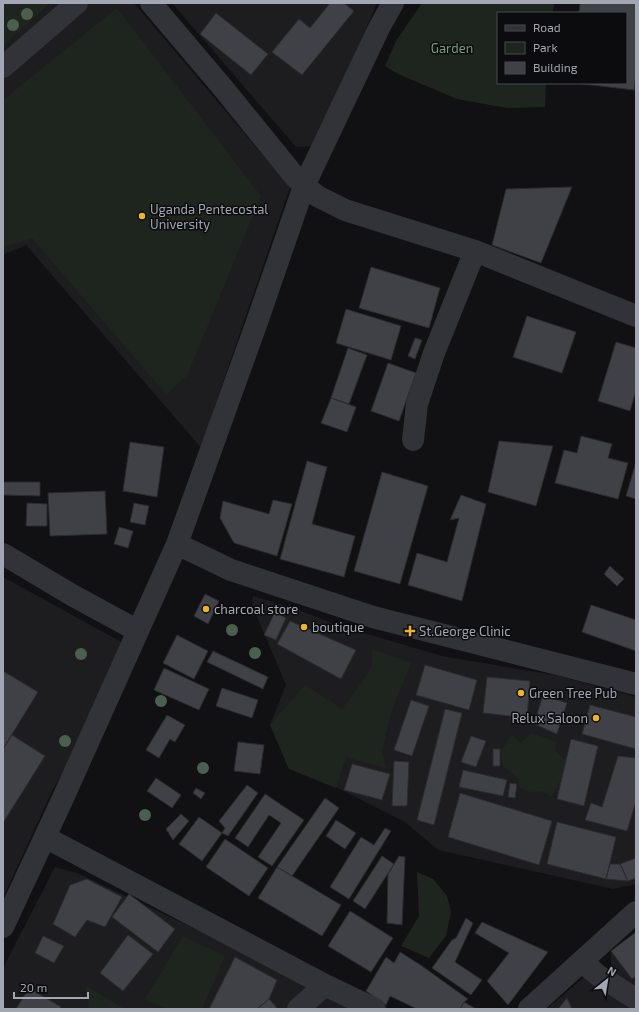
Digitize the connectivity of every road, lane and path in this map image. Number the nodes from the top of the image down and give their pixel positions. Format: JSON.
{"nodes":[{"id":1,"x":77,"y":3,"type":"edge"},
{"id":2,"x":151,"y":3,"type":"edge"},
{"id":3,"x":393,"y":3,"type":"edge"},
{"id":4,"x":404,"y":3,"type":"edge"},
{"id":5,"x":379,"y":28,"type":"junction"},
{"id":6,"x":3,"y":68,"type":"edge"},
{"id":7,"x":304,"y":186,"type":"junction"},
{"id":8,"x":475,"y":251,"type":"junction"},
{"id":9,"x":636,"y":316,"type":"edge"},
{"id":10,"x":413,"y":440,"type":"dead end"},
{"id":11,"x":177,"y":544,"type":"junction"},
{"id":12,"x":3,"y":554,"type":"edge"},
{"id":13,"x":138,"y":631,"type":"junction"},
{"id":14,"x":636,"y":684,"type":"edge"},
{"id":15,"x":44,"y":837,"type":"junction"},
{"id":16,"x":636,"y":912,"type":"edge"},
{"id":17,"x":3,"y":927,"type":"edge"},
{"id":18,"x":582,"y":962,"type":"junction"},
{"id":19,"x":325,"y":985,"type":"junction"},
{"id":20,"x":636,"y":999,"type":"edge"},
{"id":21,"x":298,"y":1009,"type":"edge"},
{"id":22,"x":375,"y":1009,"type":"edge"},
{"id":23,"x":529,"y":1009,"type":"edge"}],
"edges":[{"from":1,"to":6,"type":"street"},
{"from":2,"to":7,"type":"street"},
{"from":3,"to":5,"type":"street"},
{"from":4,"to":5,"type":"street"},
{"from":5,"to":7,"type":"street"},
{"from":7,"to":8,"type":"street"},
{"from":7,"to":11,"type":"street"},
{"from":8,"to":9,"type":"street"},
{"from":8,"to":10,"type":"street"},
{"from":11,"to":13,"type":"street"},
{"from":11,"to":14,"type":"street"},
{"from":12,"to":13,"type":"street"},
{"from":13,"to":15,"type":"street"},
{"from":15,"to":17,"type":"street"},
{"from":15,"to":19,"type":"street"},
{"from":16,"to":18,"type":"street"},
{"from":18,"to":20,"type":"street"},
{"from":18,"to":23,"type":"street"},
{"from":19,"to":21,"type":"street"},
{"from":19,"to":22,"type":"street"}]}
